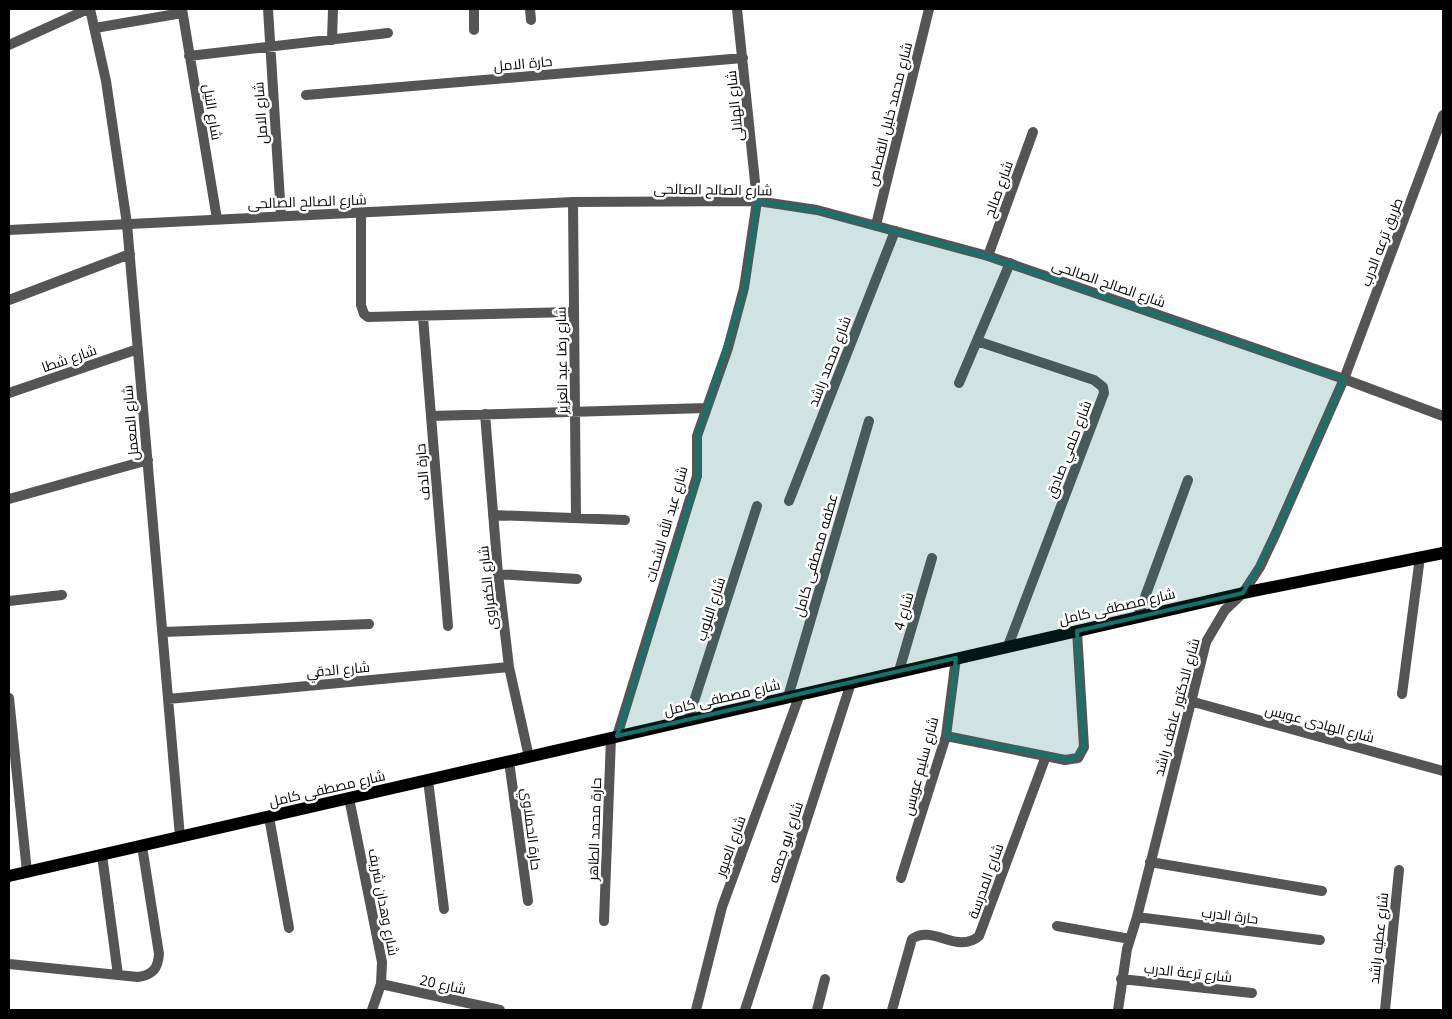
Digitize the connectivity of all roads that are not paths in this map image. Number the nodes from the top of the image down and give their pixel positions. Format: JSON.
{"nodes":[{"id":1,"x":89,"y":9,"type":"edge"},
{"id":2,"x":268,"y":9,"type":"edge"},
{"id":3,"x":334,"y":9,"type":"edge"},
{"id":4,"x":474,"y":9,"type":"edge"},
{"id":5,"x":738,"y":9,"type":"edge"},
{"id":6,"x":929,"y":9,"type":"edge"},
{"id":7,"x":182,"y":11,"type":"edge"},
{"id":8,"x":95,"y":28,"type":"junction"},
{"id":9,"x":474,"y":30,"type":"dead end"},
{"id":10,"x":388,"y":33,"type":"dead end"},
{"id":11,"x":332,"y":40,"type":"junction"},
{"id":12,"x":9,"y":46,"type":"edge"},
{"id":13,"x":270,"y":47,"type":"junction"},
{"id":14,"x":190,"y":56,"type":"junction"},
{"id":15,"x":743,"y":58,"type":"junction"},
{"id":16,"x":306,"y":95,"type":"dead end"},
{"id":17,"x":1443,"y":115,"type":"edge"},
{"id":18,"x":1034,"y":132,"type":"dead end"},
{"id":19,"x":573,"y":202,"type":"junction"},
{"id":20,"x":757,"y":202,"type":"junction"},
{"id":21,"x":361,"y":213,"type":"junction"},
{"id":22,"x":280,"y":216,"type":"junction"},
{"id":23,"x":217,"y":219,"type":"junction"},
{"id":24,"x":126,"y":224,"type":"junction"},
{"id":25,"x":876,"y":225,"type":"junction"},
{"id":26,"x":9,"y":230,"type":"edge"},
{"id":27,"x":895,"y":231,"type":"junction"},
{"id":28,"x":130,"y":254,"type":"junction"},
{"id":29,"x":988,"y":256,"type":"junction"},
{"id":30,"x":1010,"y":263,"type":"junction"},
{"id":31,"x":9,"y":300,"type":"edge"},
{"id":32,"x":574,"y":312,"type":"junction"},
{"id":33,"x":423,"y":317,"type":"junction"},
{"id":34,"x":977,"y":341,"type":"junction"},
{"id":35,"x":138,"y":349,"type":"junction"},
{"id":36,"x":1344,"y":379,"type":"junction"},
{"id":37,"x":959,"y":383,"type":"dead end"},
{"id":38,"x":9,"y":393,"type":"edge"},
{"id":39,"x":708,"y":408,"type":"junction"},
{"id":40,"x":575,"y":412,"type":"junction"},
{"id":41,"x":485,"y":414,"type":"junction"},
{"id":42,"x":431,"y":416,"type":"junction"},
{"id":43,"x":1443,"y":416,"type":"edge"},
{"id":44,"x":869,"y":421,"type":"dead end"},
{"id":45,"x":148,"y":460,"type":"junction"},
{"id":46,"x":1188,"y":480,"type":"dead end"},
{"id":47,"x":9,"y":499,"type":"edge"},
{"id":48,"x":790,"y":501,"type":"dead end"},
{"id":49,"x":757,"y":506,"type":"dead end"},
{"id":50,"x":493,"y":515,"type":"junction"},
{"id":51,"x":576,"y":518,"type":"junction"},
{"id":52,"x":625,"y":520,"type":"dead end"},
{"id":53,"x":1443,"y":553,"type":"edge"},
{"id":54,"x":1420,"y":557,"type":"junction"},
{"id":55,"x":932,"y":558,"type":"dead end"},
{"id":56,"x":498,"y":574,"type":"junction"},
{"id":57,"x":577,"y":579,"type":"dead end"},
{"id":58,"x":1243,"y":593,"type":"junction"},
{"id":59,"x":62,"y":595,"type":"dead end"},
{"id":60,"x":9,"y":601,"type":"edge"},
{"id":61,"x":1138,"y":616,"type":"junction"},
{"id":62,"x":369,"y":624,"type":"dead end"},
{"id":63,"x":448,"y":626,"type":"dead end"},
{"id":64,"x":1077,"y":631,"type":"junction"},
{"id":65,"x":163,"y":632,"type":"junction"},
{"id":66,"x":1008,"y":646,"type":"junction"},
{"id":67,"x":956,"y":658,"type":"junction"},
{"id":68,"x":510,"y":667,"type":"junction"},
{"id":69,"x":899,"y":671,"type":"junction"},
{"id":70,"x":851,"y":683,"type":"junction"},
{"id":71,"x":1402,"y":694,"type":"dead end"},
{"id":72,"x":794,"y":696,"type":"junction"},
{"id":73,"x":9,"y":698,"type":"edge"},
{"id":74,"x":168,"y":699,"type":"junction"},
{"id":75,"x":1190,"y":701,"type":"junction"},
{"id":76,"x":688,"y":720,"type":"junction"},
{"id":77,"x":946,"y":736,"type":"junction"},
{"id":78,"x":614,"y":737,"type":"junction"},
{"id":79,"x":1046,"y":756,"type":"junction"},
{"id":80,"x":529,"y":757,"type":"junction"},
{"id":81,"x":510,"y":761,"type":"junction"},
{"id":82,"x":1443,"y":771,"type":"edge"},
{"id":83,"x":428,"y":780,"type":"junction"},
{"id":84,"x":349,"y":798,"type":"junction"},
{"id":85,"x":269,"y":816,"type":"junction"},
{"id":86,"x":180,"y":837,"type":"junction"},
{"id":87,"x":142,"y":846,"type":"junction"},
{"id":88,"x":102,"y":855,"type":"junction"},
{"id":89,"x":1150,"y":862,"type":"junction"},
{"id":90,"x":1400,"y":870,"type":"dead end"},
{"id":91,"x":27,"y":872,"type":"junction"},
{"id":92,"x":9,"y":876,"type":"edge"},
{"id":93,"x":902,"y":878,"type":"dead end"},
{"id":94,"x":1322,"y":891,"type":"dead end"},
{"id":95,"x":528,"y":901,"type":"dead end"},
{"id":96,"x":444,"y":909,"type":"dead end"},
{"id":97,"x":1137,"y":917,"type":"junction"},
{"id":98,"x":604,"y":921,"type":"dead end"},
{"id":99,"x":1057,"y":926,"type":"dead end"},
{"id":100,"x":289,"y":928,"type":"dead end"},
{"id":101,"x":1130,"y":939,"type":"junction"},
{"id":102,"x":1320,"y":940,"type":"dead end"},
{"id":103,"x":9,"y":964,"type":"edge"},
{"id":104,"x":118,"y":975,"type":"junction"},
{"id":105,"x":826,"y":979,"type":"dead end"},
{"id":106,"x":1121,"y":979,"type":"junction"},
{"id":107,"x":380,"y":984,"type":"junction"},
{"id":108,"x":1252,"y":993,"type":"dead end"},
{"id":109,"x":372,"y":1010,"type":"edge"},
{"id":110,"x":500,"y":1010,"type":"edge"},
{"id":111,"x":696,"y":1010,"type":"edge"},
{"id":112,"x":745,"y":1010,"type":"edge"},
{"id":113,"x":817,"y":1010,"type":"edge"},
{"id":114,"x":892,"y":1010,"type":"edge"},
{"id":115,"x":1118,"y":1010,"type":"edge"},
{"id":116,"x":1385,"y":1010,"type":"edge"}],
"edges":[{"from":1,"to":8,"type":"street","name":"شارع المعمل"},
{"from":1,"to":12,"type":"street"},
{"from":2,"to":13,"type":"street","name":"شارع الامل"},
{"from":3,"to":11,"type":"street"},
{"from":4,"to":9,"type":"street"},
{"from":5,"to":15,"type":"street","name":"شارع الهلالى"},
{"from":6,"to":25,"type":"street","name":"شارع محمد خليل القصاص"},
{"from":7,"to":8,"type":"street"},
{"from":7,"to":14,"type":"street","name":"شارع النيل"},
{"from":8,"to":24,"type":"street","name":"شارع المعمل"},
{"from":10,"to":11,"type":"street"},
{"from":11,"to":13,"type":"street"},
{"from":13,"to":14,"type":"street"},
{"from":13,"to":22,"type":"street","name":"شارع الامل"},
{"from":14,"to":23,"type":"street","name":"شارع النيل"},
{"from":15,"to":16,"type":"street","name":"حارة الامل"},
{"from":15,"to":20,"type":"street","name":"شارع الهلالى"},
{"from":17,"to":36,"type":"street","name":"طريق ترعه الدرب"},
{"from":18,"to":29,"type":"street","name":"شارع صالح"},
{"from":19,"to":20,"type":"street","name":"شارع الصالح الصالحى"},
{"from":19,"to":21,"type":"street","name":"شارع الصالح الصالحى"},
{"from":19,"to":32,"type":"street","name":"شارع رضا عبد العزيز"},
{"from":20,"to":25,"type":"street","name":"شارع الصالح الصالحى"},
{"from":20,"to":39,"type":"street","name":"شارع عبد الله الشحات"},
{"from":21,"to":22,"type":"street","name":"شارع الصالح الصالحى"},
{"from":21,"to":33,"type":"street"},
{"from":22,"to":23,"type":"street","name":"شارع الصالح الصالحى"},
{"from":23,"to":24,"type":"street","name":"شارع الصالح الصالحى"},
{"from":24,"to":26,"type":"street","name":"شارع الصالح الصالحى"},
{"from":24,"to":28,"type":"street","name":"شارع المعمل"},
{"from":25,"to":27,"type":"street","name":"شارع الصالح الصالحى"},
{"from":27,"to":29,"type":"street","name":"شارع الصالح الصالحى"},
{"from":27,"to":48,"type":"street","name":"شارع محمد راشد"},
{"from":28,"to":31,"type":"street"},
{"from":28,"to":35,"type":"street","name":"شارع المعمل"},
{"from":29,"to":30,"type":"street","name":"شارع الصالح الصالحى"},
{"from":30,"to":34,"type":"street"},
{"from":30,"to":36,"type":"street","name":"شارع الصالح الصالحى"},
{"from":32,"to":33,"type":"street"},
{"from":32,"to":40,"type":"street","name":"شارع رضا عبد العزيز"},
{"from":33,"to":42,"type":"street","name":"حارة الدف"},
{"from":34,"to":37,"type":"street"},
{"from":34,"to":66,"type":"street","name":"شارع حلمي صادق"},
{"from":35,"to":38,"type":"street","name":"شارع شطا"},
{"from":35,"to":45,"type":"street","name":"شارع المعمل"},
{"from":36,"to":43,"type":"street","name":"شارع الصالح الصالحى"},
{"from":36,"to":58,"type":"street","name":"شارع الدكتور عاطف راشد"},
{"from":39,"to":40,"type":"street"},
{"from":39,"to":78,"type":"street","name":"شارع عبد الله الشحات"},
{"from":40,"to":41,"type":"street"},
{"from":40,"to":51,"type":"street","name":"شارع رضا عبد العزيز"},
{"from":41,"to":42,"type":"street"},
{"from":41,"to":50,"type":"street","name":"شارع الكفراوى"},
{"from":42,"to":63,"type":"street","name":"حارة الدف"},
{"from":44,"to":72,"type":"street","name":"عطفه مصطفى كامل"},
{"from":45,"to":47,"type":"street"},
{"from":45,"to":65,"type":"street","name":"شارع المعمل"},
{"from":46,"to":61,"type":"street"},
{"from":49,"to":76,"type":"street","name":"شارع البلوب"},
{"from":50,"to":51,"type":"street"},
{"from":50,"to":56,"type":"street","name":"شارع الكفراوى"},
{"from":51,"to":52,"type":"street"},
{"from":53,"to":54,"type":"main road","name":"شارع مصطفى كامل"},
{"from":54,"to":58,"type":"main road","name":"شارع مصطفى كامل"},
{"from":54,"to":71,"type":"street"},
{"from":55,"to":69,"type":"street","name":"شارع 4"},
{"from":56,"to":57,"type":"street"},
{"from":56,"to":68,"type":"street","name":"شارع الكفراوى"},
{"from":58,"to":61,"type":"main road","name":"شارع مصطفى كامل"},
{"from":58,"to":75,"type":"street","name":"شارع الدكتور عاطف راشد"},
{"from":59,"to":60,"type":"street"},
{"from":61,"to":64,"type":"main road","name":"شارع مصطفى كامل"},
{"from":62,"to":65,"type":"street"},
{"from":64,"to":66,"type":"main road","name":"شارع مصطفى كامل"},
{"from":64,"to":79,"type":"street"},
{"from":65,"to":74,"type":"street","name":"شارع المعمل"},
{"from":66,"to":67,"type":"main road","name":"شارع مصطفى كامل"},
{"from":67,"to":69,"type":"main road","name":"شارع مصطفى كامل"},
{"from":67,"to":77,"type":"street","name":"شارع سليم عويس"},
{"from":68,"to":74,"type":"street","name":"شارع الدقي"},
{"from":68,"to":80,"type":"street","name":"شارع الكفراوى"},
{"from":69,"to":70,"type":"main road","name":"شارع مصطفى كامل"},
{"from":70,"to":72,"type":"main road","name":"شارع مصطفى كامل"},
{"from":70,"to":112,"type":"street","name":"شارع ابو جمعه"},
{"from":72,"to":76,"type":"main road","name":"شارع مصطفى كامل"},
{"from":72,"to":111,"type":"street","name":"شارع العبور"},
{"from":73,"to":91,"type":"street"},
{"from":74,"to":86,"type":"street","name":"شارع المعمل"},
{"from":75,"to":82,"type":"street","name":"شارع الهادى عويس"},
{"from":75,"to":89,"type":"street","name":"شارع الدكتور عاطف راشد"},
{"from":76,"to":78,"type":"main road","name":"شارع مصطفى كامل"},
{"from":77,"to":79,"type":"street"},
{"from":77,"to":93,"type":"street","name":"شارع سليم عويس"},
{"from":78,"to":80,"type":"main road","name":"شارع مصطفى كامل"},
{"from":78,"to":98,"type":"street","name":"حارة محمد الطاهر"},
{"from":79,"to":114,"type":"street","name":"شارع المدرسة"},
{"from":80,"to":81,"type":"main road","name":"شارع مصطفى كامل"},
{"from":81,"to":83,"type":"main road","name":"شارع مصطفى كامل"},
{"from":81,"to":95,"type":"street","name":"حارة الحملاوي"},
{"from":83,"to":84,"type":"main road","name":"شارع مصطفى كامل"},
{"from":83,"to":96,"type":"street"},
{"from":84,"to":85,"type":"main road","name":"شارع مصطفى كامل"},
{"from":84,"to":107,"type":"street","name":"شارع وهدان شريف"},
{"from":85,"to":86,"type":"main road","name":"شارع مصطفى كامل"},
{"from":85,"to":100,"type":"street"},
{"from":86,"to":87,"type":"main road","name":"شارع مصطفى كامل"},
{"from":87,"to":88,"type":"main road","name":"شارع مصطفى كامل"},
{"from":87,"to":104,"type":"street"},
{"from":88,"to":91,"type":"main road","name":"شارع مصطفى كامل"},
{"from":88,"to":104,"type":"street"},
{"from":89,"to":94,"type":"street"},
{"from":89,"to":97,"type":"street","name":"شارع الدكتور عاطف راشد"},
{"from":90,"to":116,"type":"street","name":"شارع عطيه راشد"},
{"from":91,"to":92,"type":"main road","name":"شارع مصطفى كامل"},
{"from":97,"to":101,"type":"street","name":"شارع الدكتور عاطف راشد"},
{"from":97,"to":102,"type":"street","name":"حارة الدرب"},
{"from":99,"to":101,"type":"street"},
{"from":101,"to":106,"type":"street","name":"شارع الدكتور عاطف راشد"},
{"from":103,"to":104,"type":"street"},
{"from":105,"to":113,"type":"street"},
{"from":106,"to":108,"type":"street","name":"شارع ترعة الدرب"},
{"from":106,"to":115,"type":"street","name":"شارع الدكتور عاطف راشد"},
{"from":107,"to":109,"type":"street","name":"شارع وهدان شريف"},
{"from":107,"to":110,"type":"street","name":"شارع 20"}]}
